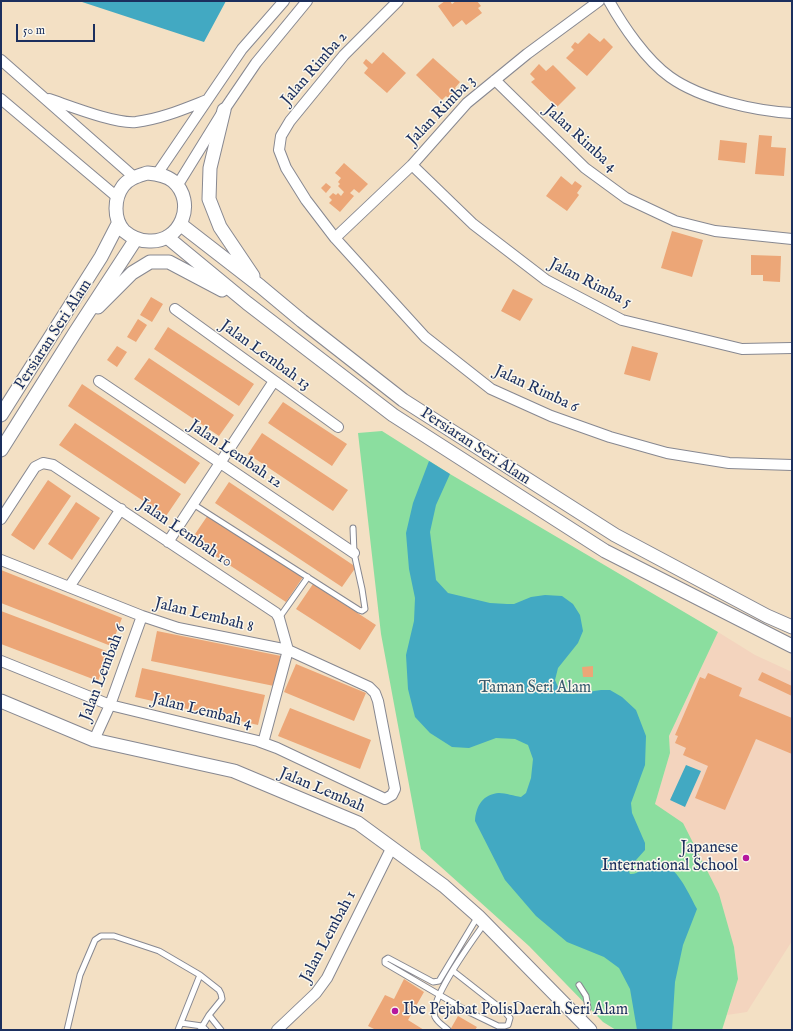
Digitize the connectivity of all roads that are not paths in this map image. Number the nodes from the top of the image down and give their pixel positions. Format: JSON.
{"nodes":[{"id":1,"x":284,"y":1,"type":"edge"},
{"id":2,"x":307,"y":1,"type":"edge"},
{"id":3,"x":398,"y":1,"type":"edge"},
{"id":4,"x":599,"y":1,"type":"edge"},
{"id":5,"x":609,"y":1,"type":"edge"},
{"id":6,"x":1,"y":60,"type":"edge"},
{"id":7,"x":495,"y":80,"type":"junction"},
{"id":8,"x":45,"y":98,"type":"junction"},
{"id":9,"x":1,"y":99,"type":"edge"},
{"id":10,"x":207,"y":100,"type":"junction"},
{"id":11,"x":224,"y":110,"type":"junction"},
{"id":12,"x":792,"y":113,"type":"edge"},
{"id":13,"x":412,"y":165,"type":"junction"},
{"id":14,"x":286,"y":168,"type":"joint"},
{"id":15,"x":157,"y":174,"type":"junction"},
{"id":16,"x":134,"y":177,"type":"junction"},
{"id":17,"x":177,"y":186,"type":"junction"},
{"id":18,"x":117,"y":197,"type":"junction"},
{"id":19,"x":118,"y":224,"type":"junction"},
{"id":20,"x":180,"y":224,"type":"junction"},
{"id":21,"x":167,"y":237,"type":"junction"},
{"id":22,"x":335,"y":238,"type":"junction"},
{"id":23,"x":136,"y":239,"type":"junction"},
{"id":24,"x":792,"y":239,"type":"edge"},
{"id":25,"x":260,"y":286,"type":"junction"},
{"id":26,"x":247,"y":303,"type":"junction"},
{"id":27,"x":175,"y":309,"type":"dead end"},
{"id":28,"x":76,"y":331,"type":"junction"},
{"id":29,"x":792,"y":348,"type":"edge"},
{"id":30,"x":99,"y":381,"type":"dead end"},
{"id":31,"x":274,"y":381,"type":"junction"},
{"id":32,"x":1,"y":415,"type":"edge"},
{"id":33,"x":338,"y":427,"type":"dead end"},
{"id":34,"x":1,"y":450,"type":"edge"},
{"id":35,"x":220,"y":463,"type":"junction"},
{"id":36,"x":792,"y":465,"type":"edge"},
{"id":37,"x":193,"y":504,"type":"junction"},
{"id":38,"x":121,"y":509,"type":"junction"},
{"id":39,"x":1,"y":519,"type":"edge"},
{"id":40,"x":353,"y":528,"type":"dead end"},
{"id":41,"x":168,"y":542,"type":"junction"},
{"id":42,"x":354,"y":553,"type":"junction"},
{"id":43,"x":1,"y":560,"type":"edge"},
{"id":44,"x":308,"y":577,"type":"junction"},
{"id":45,"x":69,"y":587,"type":"junction"},
{"id":46,"x":142,"y":616,"type":"junction"},
{"id":47,"x":280,"y":618,"type":"junction"},
{"id":48,"x":792,"y":627,"type":"edge"},
{"id":49,"x":792,"y":646,"type":"edge"},
{"id":50,"x":288,"y":650,"type":"junction"},
{"id":51,"x":1,"y":661,"type":"edge"},
{"id":52,"x":1,"y":701,"type":"edge"},
{"id":53,"x":110,"y":706,"type":"junction"},
{"id":54,"x":94,"y":740,"type":"junction"},
{"id":55,"x":263,"y":743,"type":"junction"},
{"id":56,"x":392,"y":796,"type":"joint"},
{"id":57,"x":392,"y":847,"type":"junction"},
{"id":58,"x":481,"y":920,"type":"junction"},
{"id":59,"x":453,"y":971,"type":"junction"},
{"id":60,"x":200,"y":975,"type":"junction"},
{"id":61,"x":579,"y":985,"type":"dead end"},
{"id":62,"x":439,"y":995,"type":"junction"},
{"id":63,"x":209,"y":1015,"type":"junction"},
{"id":64,"x":580,"y":1021,"type":"junction"},
{"id":65,"x":181,"y":1023,"type":"junction"},
{"id":66,"x":201,"y":1028,"type":"edge"},
{"id":67,"x":496,"y":1028,"type":"edge"},
{"id":68,"x":67,"y":1030,"type":"edge"},
{"id":69,"x":178,"y":1030,"type":"edge"},
{"id":70,"x":206,"y":1030,"type":"edge"},
{"id":71,"x":221,"y":1030,"type":"edge"},
{"id":72,"x":277,"y":1030,"type":"edge"},
{"id":73,"x":448,"y":1030,"type":"edge"},
{"id":74,"x":590,"y":1030,"type":"edge"}],
"edges":[{"from":1,"to":10,"type":"street"},
{"from":2,"to":11,"type":"street"},
{"from":3,"to":14,"type":"street","name":"Jalan Rimba 2"},
{"from":4,"to":7,"type":"street","name":"Jalan Rimba 3"},
{"from":5,"to":12,"type":"street"},
{"from":6,"to":8,"type":"street"},
{"from":7,"to":13,"type":"street","name":"Jalan Rimba 3"},
{"from":7,"to":24,"type":"street","name":"Jalan Rimba 4"},
{"from":8,"to":10,"type":"street"},
{"from":8,"to":16,"type":"street"},
{"from":9,"to":18,"type":"street"},
{"from":10,"to":15,"type":"street"},
{"from":11,"to":17,"type":"street"},
{"from":11,"to":25,"type":"street"},
{"from":13,"to":22,"type":"street","name":"Jalan Rimba 3"},
{"from":13,"to":29,"type":"street","name":"Jalan Rimba 5"},
{"from":14,"to":22,"type":"street","name":"Jalan Rimba 6"},
{"from":15,"to":16,"type":"street"},
{"from":15,"to":17,"type":"street"},
{"from":16,"to":18,"type":"street"},
{"from":17,"to":20,"type":"street"},
{"from":18,"to":19,"type":"street"},
{"from":19,"to":23,"type":"street"},
{"from":19,"to":32,"type":"street","name":"Persiaran Seri Alam"},
{"from":20,"to":21,"type":"street"},
{"from":20,"to":25,"type":"street","name":"Persiaran Seri Alam"},
{"from":21,"to":23,"type":"street"},
{"from":21,"to":26,"type":"street","name":"Persiaran Seri Alam"},
{"from":22,"to":36,"type":"street","name":"Jalan Rimba 6"},
{"from":23,"to":28,"type":"street","name":"Persiaran Seri Alam"},
{"from":25,"to":48,"type":"street","name":"Persiaran Seri Alam"},
{"from":26,"to":28,"type":"street"},
{"from":26,"to":49,"type":"street","name":"Persiaran Seri Alam"},
{"from":27,"to":31,"type":"street","name":"Jalan Lembah 13"},
{"from":28,"to":34,"type":"street","name":"Persiaran Seri Alam"},
{"from":30,"to":35,"type":"street","name":"Jalan Lembah 12"},
{"from":31,"to":33,"type":"street","name":"Jalan Lembah 13"},
{"from":31,"to":35,"type":"street"},
{"from":35,"to":37,"type":"street"},
{"from":35,"to":42,"type":"street","name":"Jalan Lembah 12"},
{"from":37,"to":41,"type":"street"},
{"from":37,"to":44,"type":"lane"},
{"from":38,"to":39,"type":"street","name":"Jalan Lembah 10"},
{"from":38,"to":41,"type":"street","name":"Jalan Lembah 10"},
{"from":38,"to":45,"type":"street"},
{"from":40,"to":42,"type":"lane"},
{"from":41,"to":47,"type":"street","name":"Jalan Lembah 10"},
{"from":42,"to":44,"type":"lane"},
{"from":43,"to":45,"type":"street","name":"Jalan Lembah 8"},
{"from":44,"to":47,"type":"lane"},
{"from":45,"to":46,"type":"street","name":"Jalan Lembah 8"},
{"from":46,"to":50,"type":"street","name":"Jalan Lembah 8"},
{"from":46,"to":53,"type":"street","name":"Jalan Lembah 6"},
{"from":47,"to":50,"type":"street"},
{"from":50,"to":55,"type":"street"},
{"from":50,"to":56,"type":"street","name":"Jalan Lembah 8"},
{"from":51,"to":53,"type":"street","name":"Jalan Lembah 4"},
{"from":52,"to":54,"type":"street","name":"Jalan Lembah"},
{"from":53,"to":54,"type":"street","name":"Jalan Lembah 6"},
{"from":53,"to":55,"type":"street","name":"Jalan Lembah 4"},
{"from":54,"to":57,"type":"street","name":"Jalan Lembah"},
{"from":55,"to":56,"type":"street","name":"Jalan Lembah 4"},
{"from":57,"to":58,"type":"street","name":"Jalan Lembah"},
{"from":57,"to":72,"type":"street","name":"Jalan Lembah 1"},
{"from":58,"to":59,"type":"lane"},
{"from":58,"to":62,"type":"lane"},
{"from":58,"to":64,"type":"street","name":"Jalan Lembah"},
{"from":59,"to":62,"type":"lane"},
{"from":59,"to":67,"type":"lane"},
{"from":60,"to":63,"type":"lane"},
{"from":60,"to":65,"type":"lane"},
{"from":60,"to":68,"type":"lane"},
{"from":61,"to":64,"type":"lane"},
{"from":62,"to":67,"type":"lane"},
{"from":62,"to":73,"type":"lane"},
{"from":63,"to":66,"type":"lane"},
{"from":63,"to":71,"type":"lane"},
{"from":64,"to":74,"type":"street","name":"Jalan Lembah"},
{"from":65,"to":66,"type":"lane"},
{"from":65,"to":69,"type":"lane"},
{"from":66,"to":70,"type":"lane"}]}
